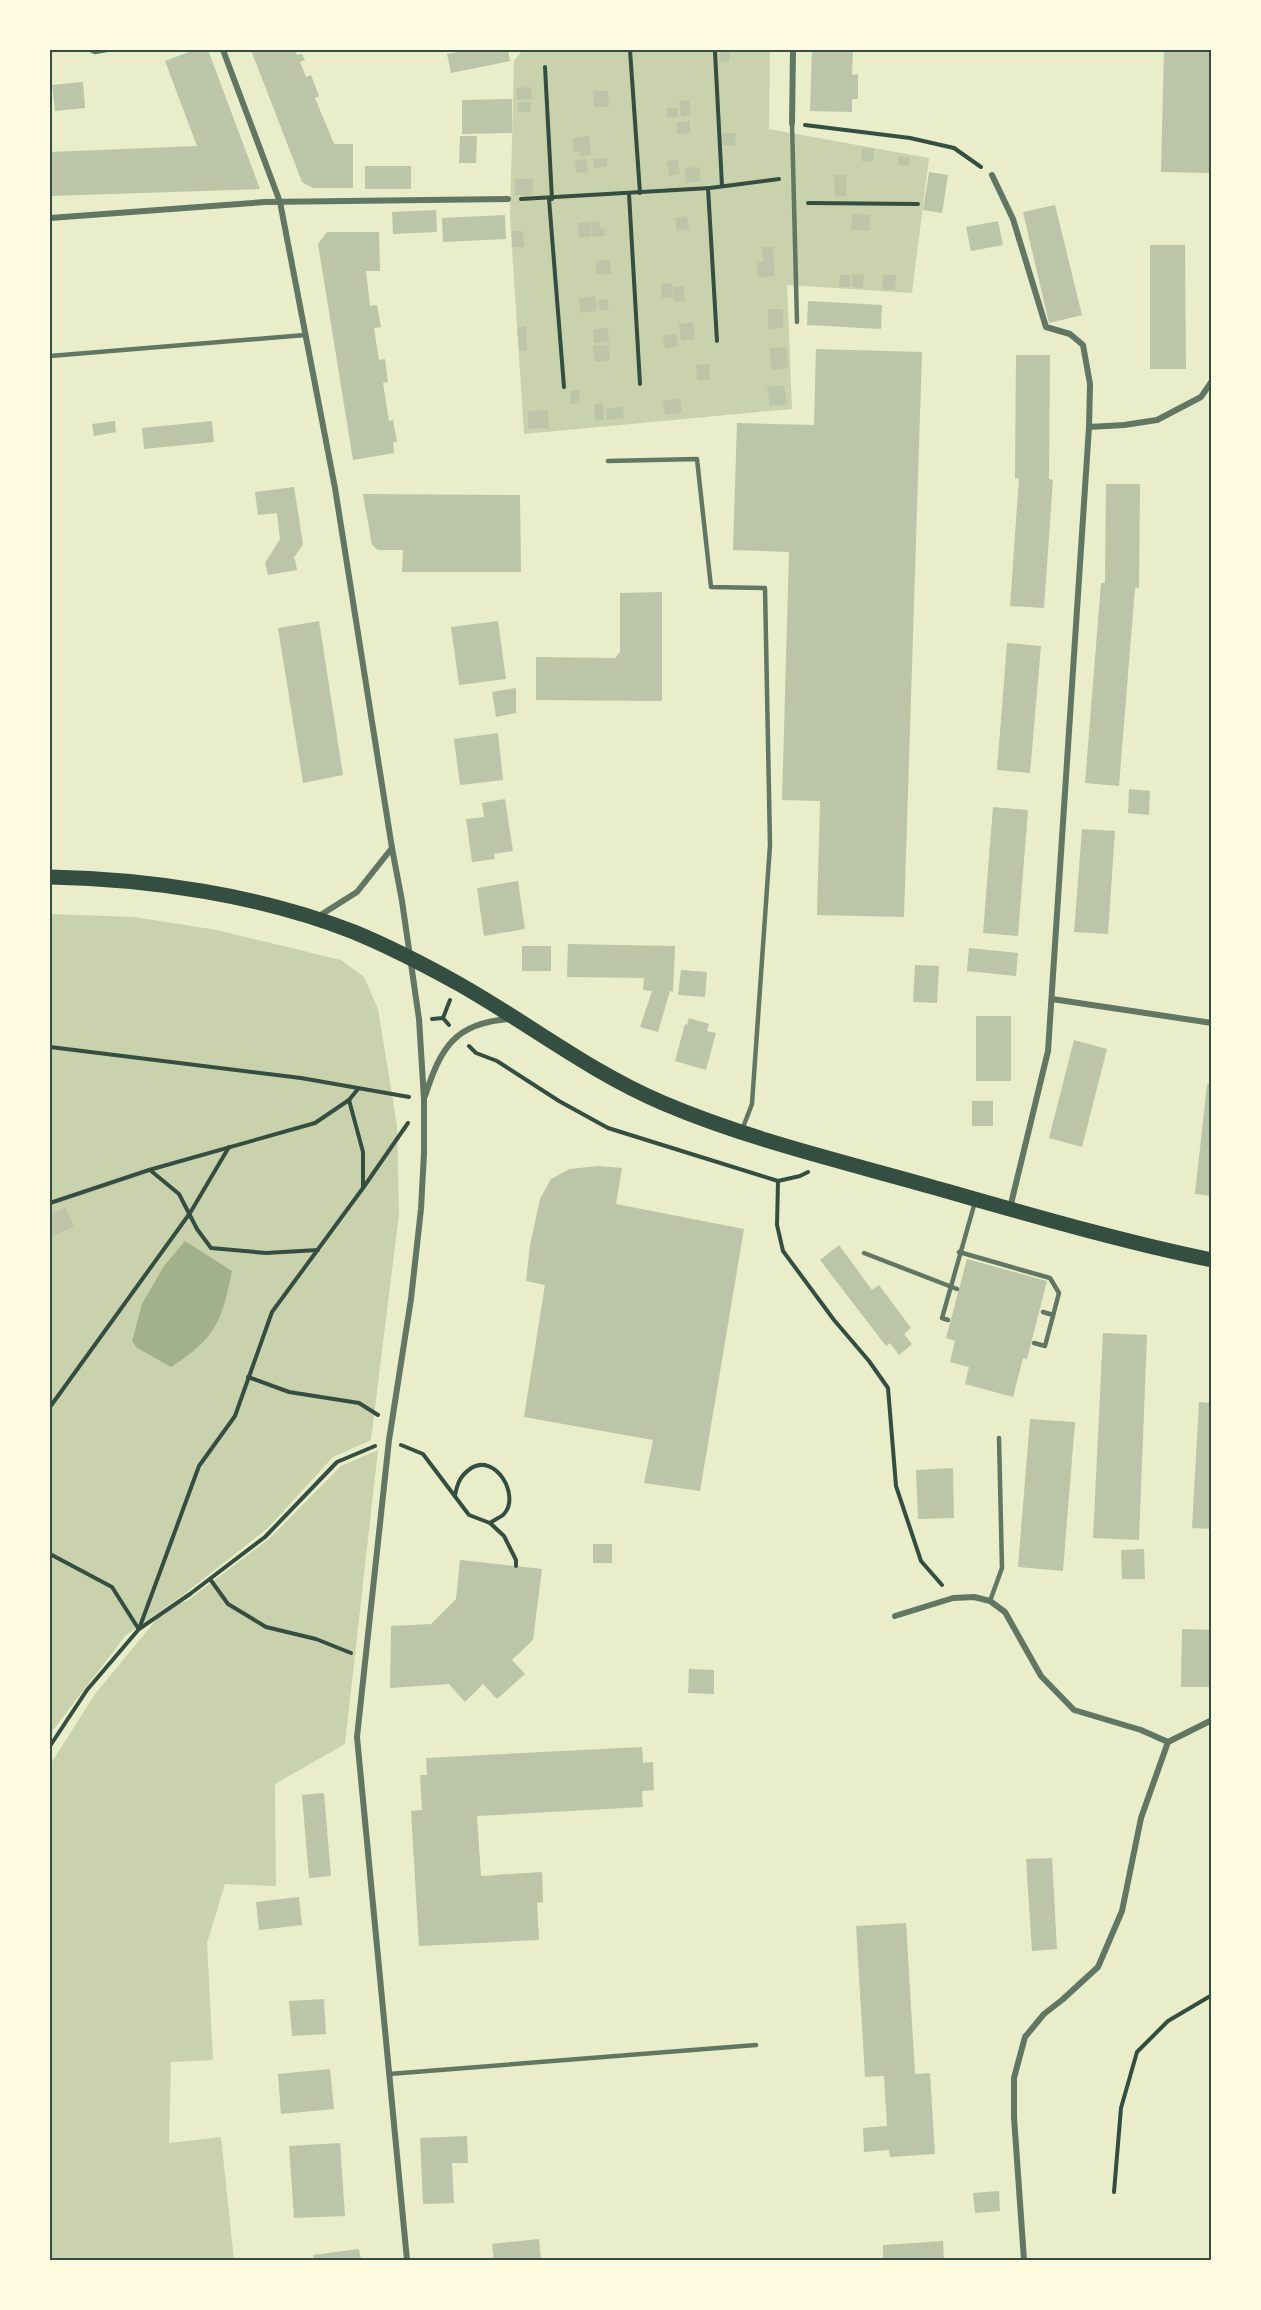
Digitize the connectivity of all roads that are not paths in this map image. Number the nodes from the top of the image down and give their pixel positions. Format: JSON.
{"nodes":[{"id":1,"x":91,"y":50,"type":"edge"},
{"id":2,"x":106,"y":50,"type":"edge"},
{"id":3,"x":223,"y":50,"type":"edge"},
{"id":4,"x":793,"y":50,"type":"edge"},
{"id":5,"x":792,"y":123,"type":"joint"},
{"id":6,"x":992,"y":175,"type":"road end"},
{"id":7,"x":508,"y":200,"type":"road end"},
{"id":8,"x":280,"y":202,"type":"junction"},
{"id":9,"x":50,"y":218,"type":"edge"},
{"id":10,"x":797,"y":322,"type":"dead end"},
{"id":11,"x":305,"y":335,"type":"junction"},
{"id":12,"x":50,"y":356,"type":"edge"},
{"id":13,"x":1212,"y":381,"type":"edge"},
{"id":14,"x":1089,"y":427,"type":"junction"},
{"id":15,"x":608,"y":461,"type":"dead end"},
{"id":16,"x":392,"y":848,"type":"junction"},
{"id":17,"x":50,"y":877,"type":"edge"},
{"id":18,"x":314,"y":918,"type":"junction"},
{"id":19,"x":410,"y":957,"type":"junction"},
{"id":20,"x":1052,"y":999,"type":"junction"},
{"id":21,"x":514,"y":1019,"type":"junction"},
{"id":22,"x":1212,"y":1023,"type":"edge"},
{"id":23,"x":424,"y":1099,"type":"junction"},
{"id":24,"x":741,"y":1132,"type":"junction"},
{"id":25,"x":976,"y":1200,"type":"junction"},
{"id":26,"x":1010,"y":1209,"type":"junction"},
{"id":27,"x":959,"y":1252,"type":"junction"},
{"id":28,"x":864,"y":1253,"type":"dead end"},
{"id":29,"x":1212,"y":1260,"type":"edge"},
{"id":30,"x":950,"y":1287,"type":"junction"},
{"id":31,"x":957,"y":1289,"type":"dead end"},
{"id":32,"x":1043,"y":1312,"type":"dead end"},
{"id":33,"x":1053,"y":1315,"type":"junction"},
{"id":34,"x":948,"y":1320,"type":"dead end"},
{"id":35,"x":1034,"y":1343,"type":"dead end"},
{"id":36,"x":999,"y":1438,"type":"dead end"},
{"id":37,"x":990,"y":1601,"type":"junction"},
{"id":38,"x":895,"y":1616,"type":"dead end"},
{"id":39,"x":1212,"y":1720,"type":"edge"},
{"id":40,"x":1168,"y":1742,"type":"junction"},
{"id":41,"x":756,"y":2045,"type":"dead end"},
{"id":42,"x":388,"y":2074,"type":"junction"},
{"id":43,"x":407,"y":2260,"type":"edge"},
{"id":44,"x":1024,"y":2260,"type":"edge"}],
"edges":[{"from":1,"to":2,"type":"lane"},
{"from":3,"to":8,"type":"street"},
{"from":4,"to":5,"type":"street"},
{"from":5,"to":10,"type":"lane"},
{"from":6,"to":14,"type":"street"},
{"from":7,"to":8,"type":"street"},
{"from":8,"to":9,"type":"street"},
{"from":8,"to":11,"type":"street"},
{"from":11,"to":12,"type":"lane"},
{"from":11,"to":16,"type":"street"},
{"from":13,"to":14,"type":"street"},
{"from":14,"to":20,"type":"street"},
{"from":15,"to":24,"type":"lane"},
{"from":16,"to":18,"type":"street"},
{"from":16,"to":19,"type":"street"},
{"from":17,"to":18,"type":"main road"},
{"from":18,"to":19,"type":"main road"},
{"from":19,"to":21,"type":"main road"},
{"from":19,"to":23,"type":"street"},
{"from":20,"to":22,"type":"street"},
{"from":20,"to":26,"type":"street"},
{"from":21,"to":23,"type":"street"},
{"from":21,"to":24,"type":"main road"},
{"from":23,"to":42,"type":"street"},
{"from":24,"to":25,"type":"main road"},
{"from":25,"to":26,"type":"main road"},
{"from":25,"to":27,"type":"lane"},
{"from":26,"to":29,"type":"main road"},
{"from":27,"to":30,"type":"lane"},
{"from":27,"to":33,"type":"lane"},
{"from":28,"to":30,"type":"lane"},
{"from":30,"to":31,"type":"lane"},
{"from":30,"to":34,"type":"lane"},
{"from":32,"to":33,"type":"lane"},
{"from":33,"to":35,"type":"lane"},
{"from":36,"to":37,"type":"lane"},
{"from":37,"to":38,"type":"street"},
{"from":37,"to":40,"type":"street"},
{"from":39,"to":40,"type":"street"},
{"from":40,"to":44,"type":"street"},
{"from":41,"to":42,"type":"lane"},
{"from":42,"to":43,"type":"street"}]}
